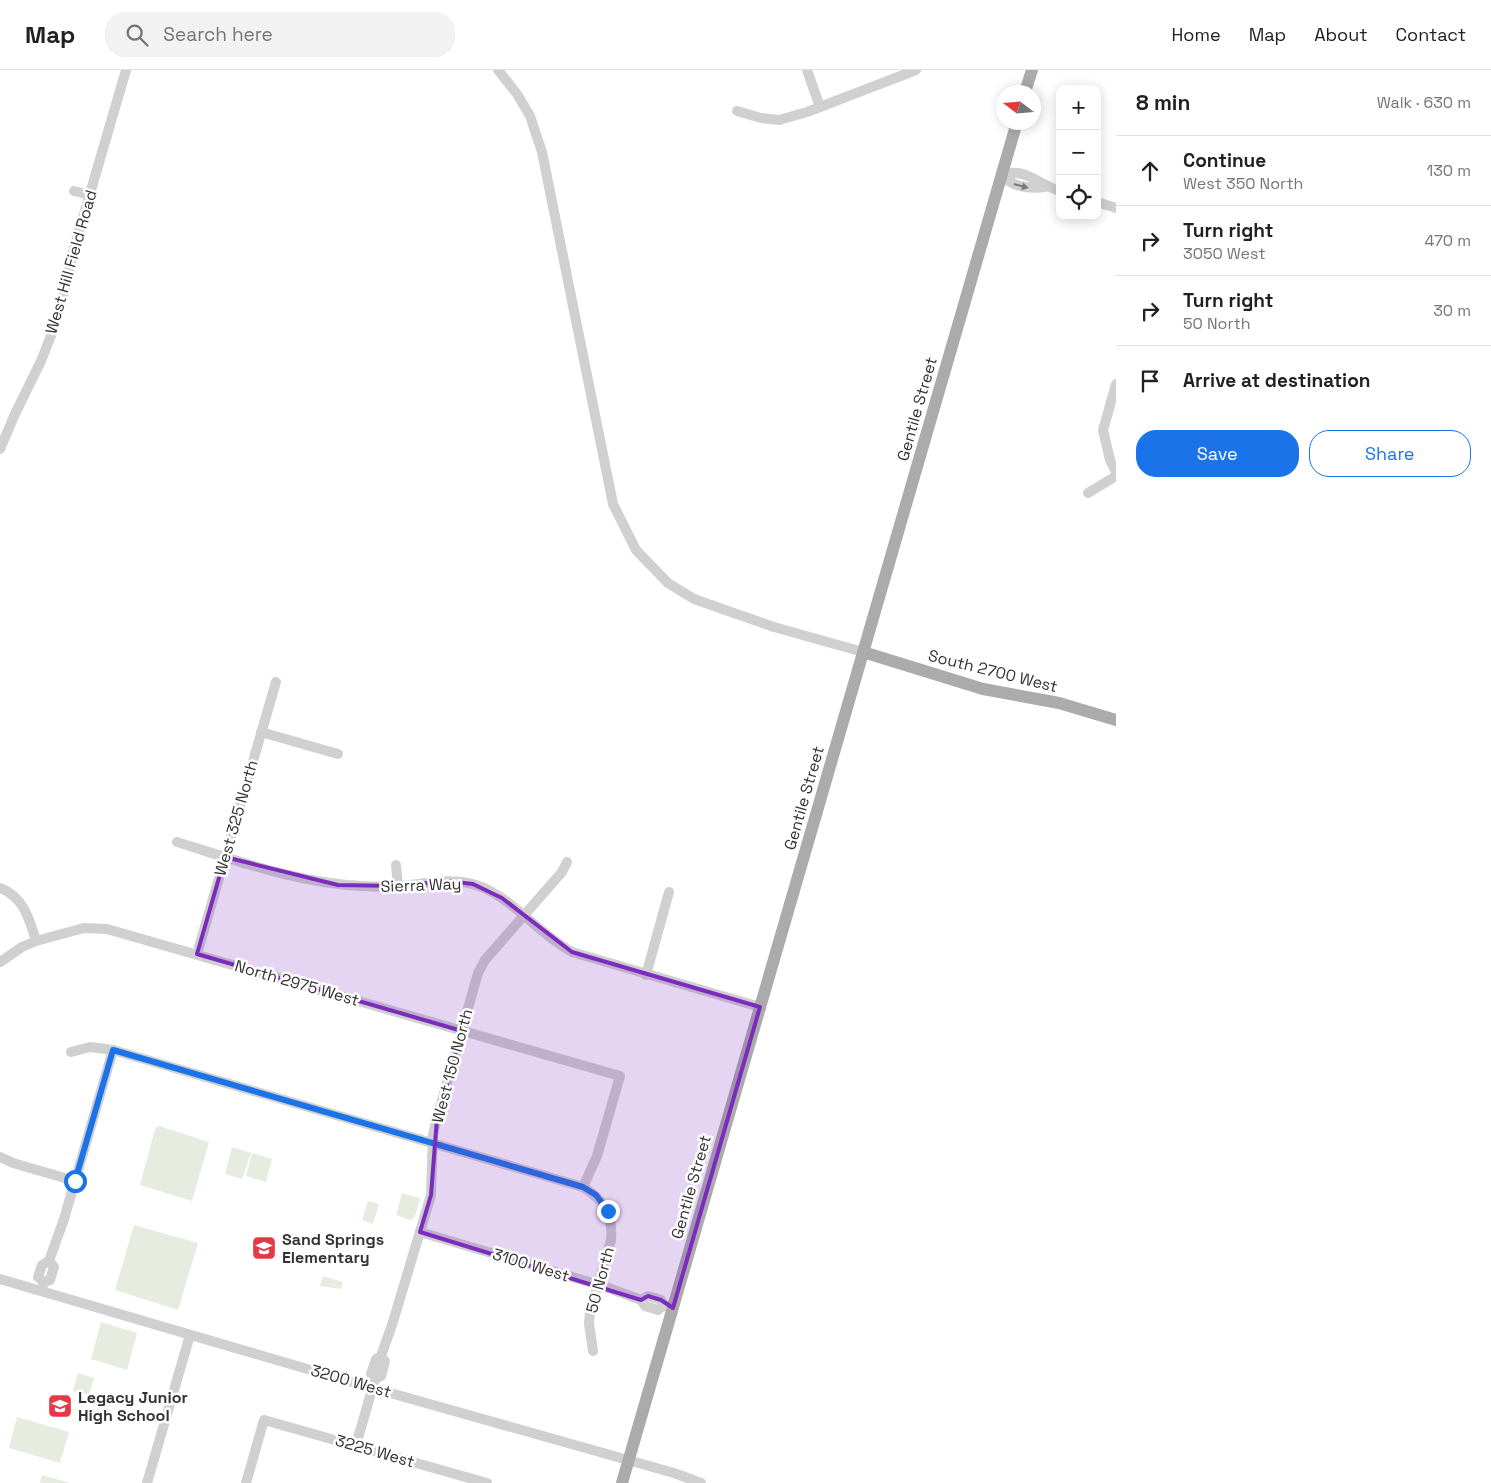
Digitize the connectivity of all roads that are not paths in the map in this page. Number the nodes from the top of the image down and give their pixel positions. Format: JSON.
{"nodes":[{"id":1,"x":126,"y":70,"type":"edge"},
{"id":2,"x":498,"y":70,"type":"edge"},
{"id":3,"x":807,"y":70,"type":"edge"},
{"id":4,"x":1032,"y":70,"type":"edge"},
{"id":5,"x":912,"y":71,"type":"edge"},
{"id":6,"x":1027,"y":85,"type":"edge"},
{"id":7,"x":820,"y":107,"type":"junction"},
{"id":8,"x":738,"y":111,"type":"dead end"},
{"id":9,"x":1014,"y":130,"type":"edge"},
{"id":10,"x":1002,"y":174,"type":"junction"},
{"id":11,"x":1056,"y":190,"type":"edge"},
{"id":12,"x":74,"y":191,"type":"dead end"},
{"id":13,"x":90,"y":196,"type":"junction"},
{"id":14,"x":1101,"y":203,"type":"edge"},
{"id":15,"x":1116,"y":208,"type":"edge"},
{"id":16,"x":1116,"y":384,"type":"edge"},
{"id":17,"x":0,"y":449,"type":"edge"},
{"id":18,"x":1116,"y":472,"type":"edge"},
{"id":19,"x":1116,"y":476,"type":"edge"},
{"id":20,"x":1088,"y":493,"type":"dead end"},
{"id":21,"x":863,"y":652,"type":"junction"},
{"id":22,"x":276,"y":682,"type":"dead end"},
{"id":23,"x":1116,"y":720,"type":"edge"},
{"id":24,"x":261,"y":732,"type":"junction"},
{"id":25,"x":338,"y":754,"type":"dead end"},
{"id":26,"x":177,"y":842,"type":"dead end"},
{"id":27,"x":225,"y":857,"type":"junction"},
{"id":28,"x":567,"y":862,"type":"dead end"},
{"id":29,"x":396,"y":865,"type":"dead end"},
{"id":30,"x":398,"y":886,"type":"junction"},
{"id":31,"x":0,"y":888,"type":"edge"},
{"id":32,"x":669,"y":892,"type":"dead end"},
{"id":33,"x":524,"y":917,"type":"junction"},
{"id":34,"x":36,"y":941,"type":"junction"},
{"id":35,"x":197,"y":954,"type":"junction"},
{"id":36,"x":0,"y":962,"type":"edge"},
{"id":37,"x":646,"y":974,"type":"junction"},
{"id":38,"x":760,"y":1007,"type":"junction"},
{"id":39,"x":462,"y":1031,"type":"junction"},
{"id":40,"x":113,"y":1050,"type":"junction"},
{"id":41,"x":71,"y":1052,"type":"dead end"},
{"id":42,"x":434,"y":1144,"type":"junction"},
{"id":43,"x":0,"y":1157,"type":"edge"},
{"id":44,"x":75,"y":1181,"type":"junction"},
{"id":45,"x":583,"y":1187,"type":"junction"},
{"id":46,"x":420,"y":1232,"type":"junction"},
{"id":47,"x":0,"y":1279,"type":"edge"},
{"id":48,"x":598,"y":1285,"type":"junction"},
{"id":49,"x":42,"y":1287,"type":"junction"},
{"id":50,"x":668,"y":1307,"type":"junction"},
{"id":51,"x":190,"y":1335,"type":"junction"},
{"id":52,"x":593,"y":1351,"type":"dead end"},
{"id":53,"x":374,"y":1383,"type":"junction"},
{"id":54,"x":356,"y":1445,"type":"junction"},
{"id":55,"x":628,"y":1460,"type":"junction"},
{"id":56,"x":147,"y":1483,"type":"edge"},
{"id":57,"x":246,"y":1483,"type":"edge"},
{"id":58,"x":487,"y":1483,"type":"edge"},
{"id":59,"x":622,"y":1483,"type":"edge"},
{"id":60,"x":701,"y":1483,"type":"edge"}],
"edges":[{"from":1,"to":13,"type":"street","name":"West Hill Field Road"},
{"from":2,"to":21,"type":"street"},
{"from":3,"to":7,"type":"street"},
{"from":4,"to":6,"type":"main road"},
{"from":5,"to":7,"type":"street"},
{"from":7,"to":8,"type":"street"},
{"from":9,"to":10,"type":"main road","name":"Gentile Street"},
{"from":10,"to":11,"type":"street"},
{"from":10,"to":21,"type":"main road","name":"Gentile Street"},
{"from":12,"to":13,"type":"street"},
{"from":13,"to":17,"type":"street","name":"West Hill Field Road"},
{"from":14,"to":15,"type":"street"},
{"from":16,"to":18,"type":"street"},
{"from":19,"to":20,"type":"street"},
{"from":21,"to":23,"type":"main road","name":"South 2700 West"},
{"from":21,"to":38,"type":"main road","name":"Gentile Street"},
{"from":22,"to":24,"type":"street","name":"West 325 North"},
{"from":24,"to":25,"type":"street"},
{"from":24,"to":27,"type":"street","name":"West 325 North"},
{"from":26,"to":27,"type":"street","name":"Sierra Way"},
{"from":27,"to":30,"type":"street","name":"Sierra Way"},
{"from":27,"to":35,"type":"street","name":"West 325 North"},
{"from":28,"to":33,"type":"street","name":"West 150 North"},
{"from":29,"to":30,"type":"street"},
{"from":30,"to":33,"type":"street","name":"Sierra Way"},
{"from":31,"to":34,"type":"street"},
{"from":32,"to":37,"type":"street"},
{"from":33,"to":37,"type":"street","name":"Sierra Way"},
{"from":33,"to":39,"type":"street","name":"West 150 North"},
{"from":34,"to":35,"type":"street","name":"North 2975 West"},
{"from":34,"to":36,"type":"street","name":"North 2975 West"},
{"from":35,"to":39,"type":"street","name":"North 2975 West"},
{"from":37,"to":38,"type":"street","name":"Sierra Way"},
{"from":38,"to":50,"type":"main road","name":"Gentile Street"},
{"from":39,"to":42,"type":"street","name":"West 150 North"},
{"from":39,"to":45,"type":"street","name":"North 2975 West"},
{"from":40,"to":41,"type":"street"},
{"from":40,"to":42,"type":"street"},
{"from":40,"to":44,"type":"street"},
{"from":42,"to":45,"type":"street"},
{"from":42,"to":46,"type":"street","name":"West 150 North"},
{"from":43,"to":44,"type":"street"},
{"from":44,"to":49,"type":"street"},
{"from":45,"to":48,"type":"street","name":"50 North"},
{"from":46,"to":48,"type":"street","name":"3100 West"},
{"from":46,"to":53,"type":"street","name":"West 150 North"},
{"from":47,"to":49,"type":"street","name":"3200 West"},
{"from":48,"to":50,"type":"street","name":"3100 West"},
{"from":48,"to":52,"type":"street","name":"50 North"},
{"from":49,"to":51,"type":"street","name":"3200 West"},
{"from":50,"to":55,"type":"main road","name":"Gentile Street"},
{"from":51,"to":53,"type":"street","name":"3200 West"},
{"from":51,"to":56,"type":"street"},
{"from":53,"to":54,"type":"street","name":"West 150 North"},
{"from":53,"to":55,"type":"street","name":"3200 West"},
{"from":54,"to":57,"type":"street","name":"3225 West"},
{"from":54,"to":58,"type":"street","name":"3225 West"},
{"from":55,"to":59,"type":"main road","name":"Gentile Street"},
{"from":55,"to":60,"type":"street","name":"3200 West"}]}
